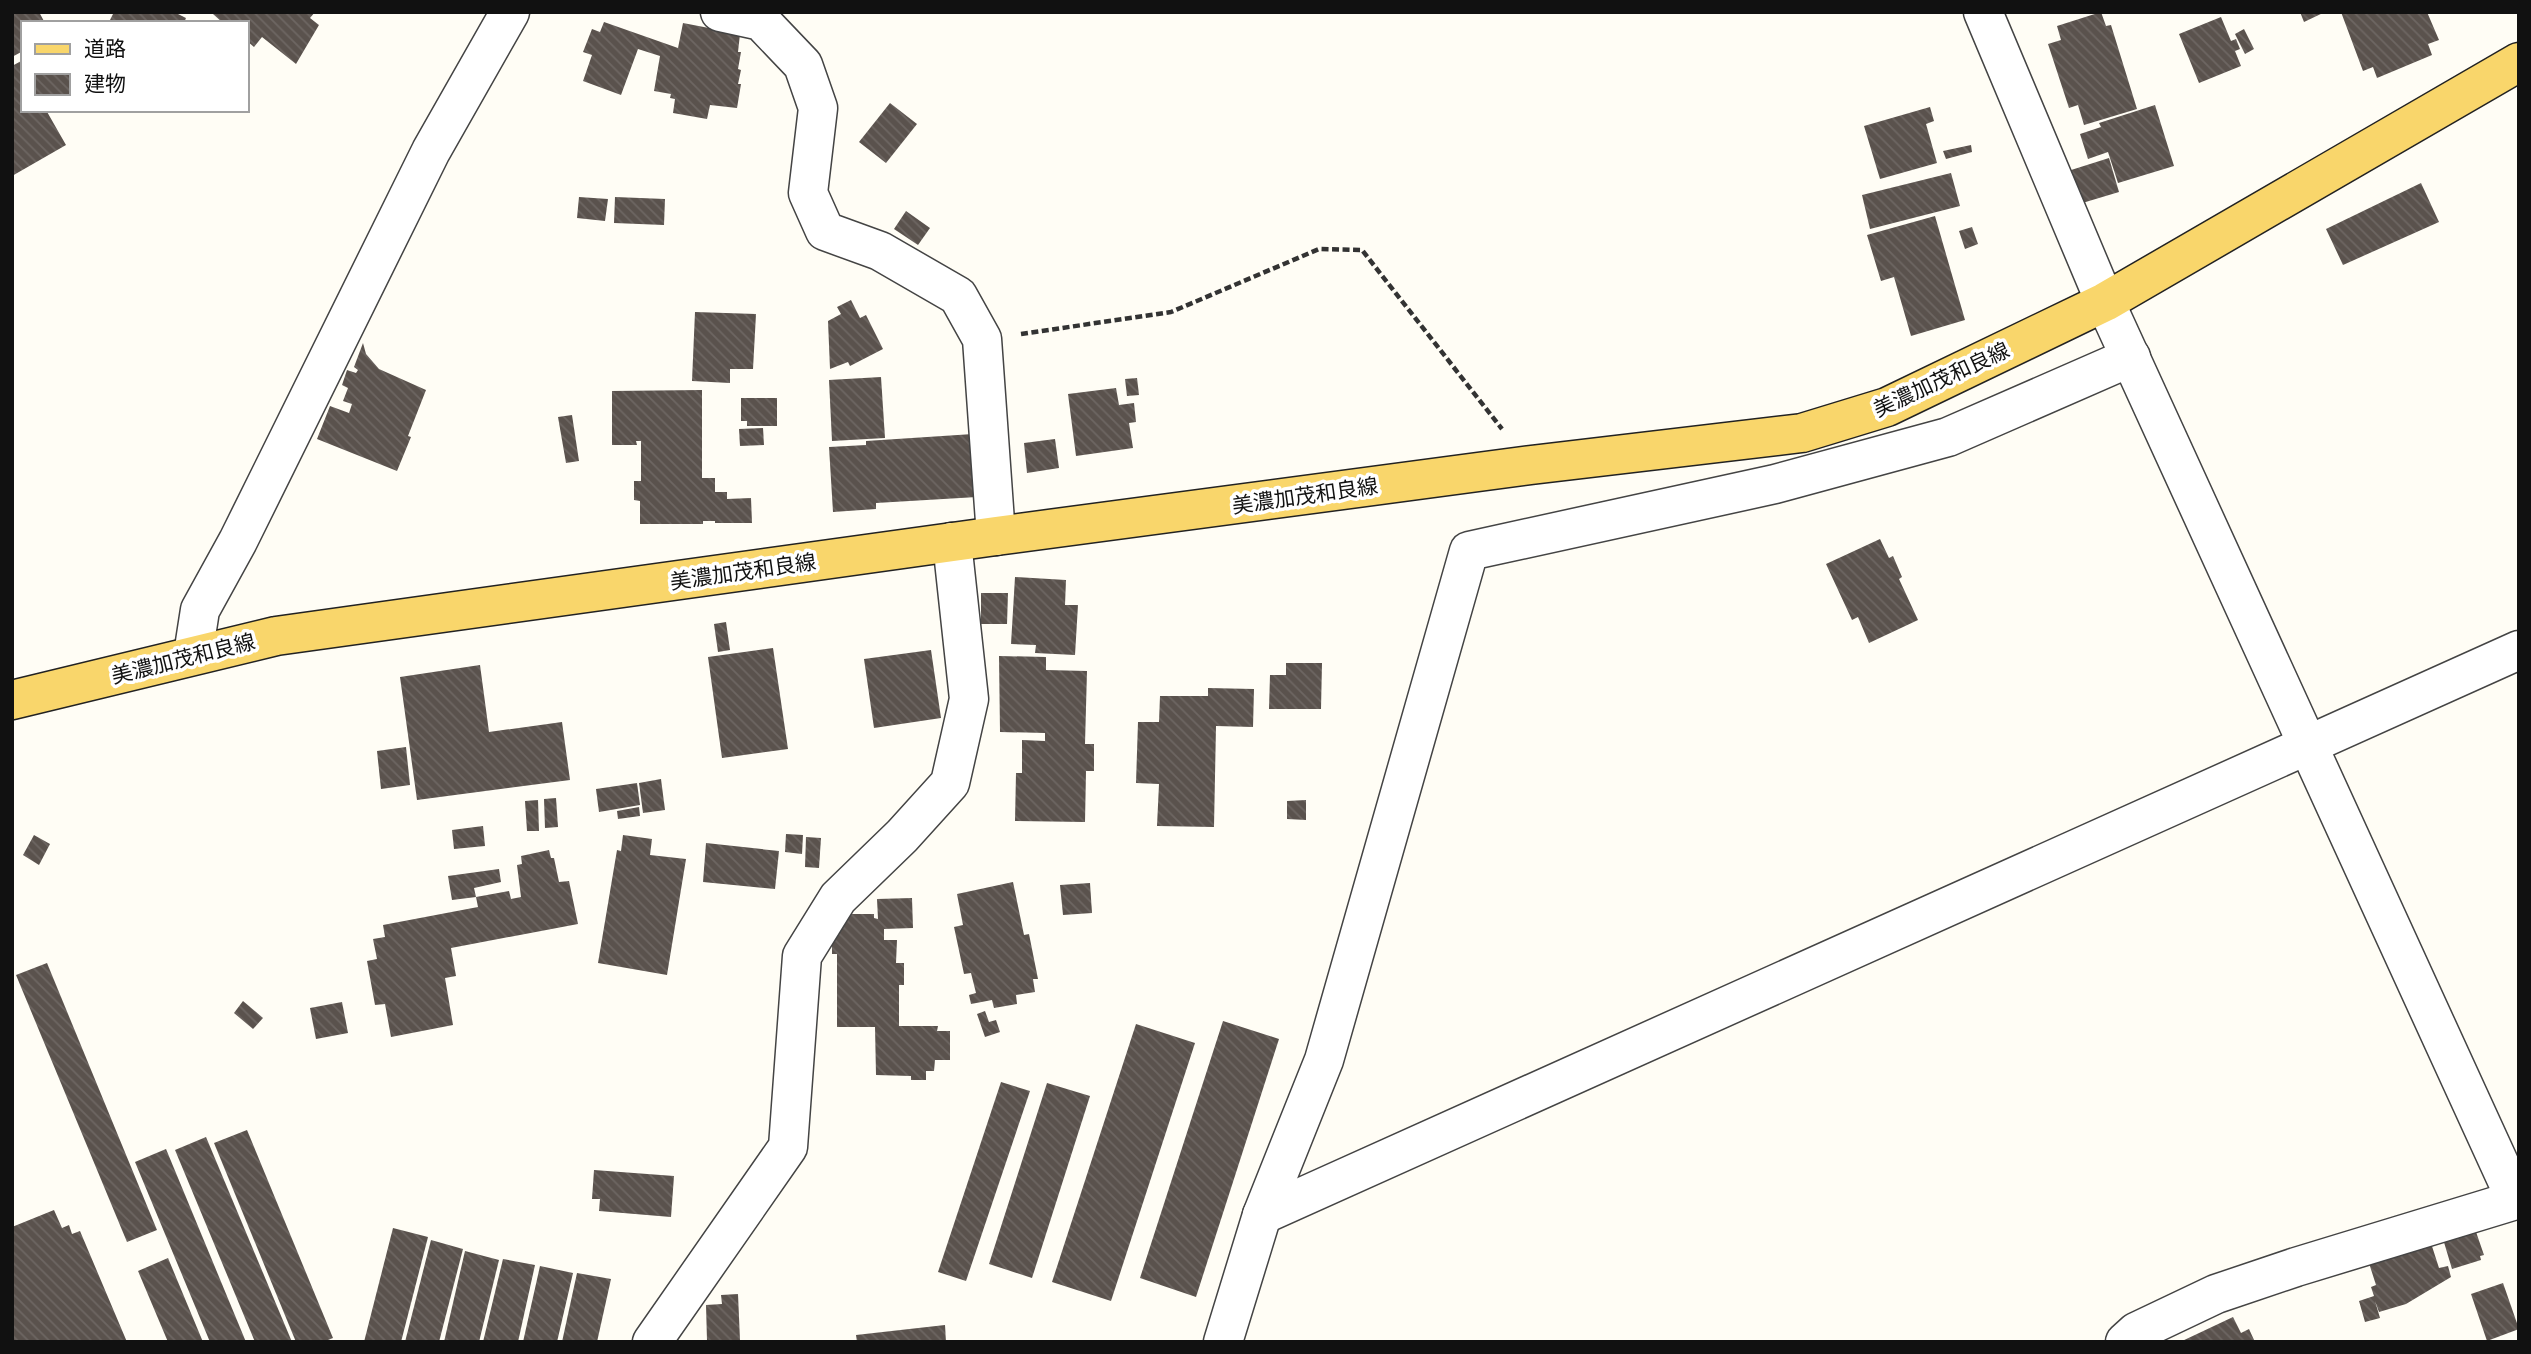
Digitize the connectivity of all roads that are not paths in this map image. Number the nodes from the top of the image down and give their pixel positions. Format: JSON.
{"nodes":[{"id":1,"x":510,"y":12,"type":"edge"},
{"id":2,"x":720,"y":12,"type":"edge"},
{"id":3,"x":1983,"y":12,"type":"edge"},
{"id":4,"x":2519,"y":62,"type":"edge"},
{"id":5,"x":2105,"y":302,"type":"junction"},
{"id":6,"x":2131,"y":356,"type":"junction"},
{"id":7,"x":996,"y":536,"type":"junction"},
{"id":8,"x":952,"y":542,"type":"junction"},
{"id":9,"x":2519,"y":650,"type":"edge"},
{"id":10,"x":192,"y":655,"type":"junction"},
{"id":11,"x":12,"y":700,"type":"edge"},
{"id":12,"x":2309,"y":746,"type":"junction"},
{"id":13,"x":2518,"y":1199,"type":"edge"},
{"id":14,"x":1262,"y":1215,"type":"junction"},
{"id":15,"x":652,"y":1342,"type":"edge"},
{"id":16,"x":1223,"y":1342,"type":"edge"},
{"id":17,"x":2125,"y":1342,"type":"edge"}],
"edges":[{"from":1,"to":10,"type":"street"},
{"from":2,"to":7,"type":"street"},
{"from":3,"to":5,"type":"street"},
{"from":4,"to":5,"type":"main road","name":"美濃加茂和良線"},
{"from":5,"to":6,"type":"street"},
{"from":5,"to":7,"type":"main road","name":"美濃加茂和良線"},
{"from":6,"to":12,"type":"street"},
{"from":6,"to":14,"type":"street"},
{"from":7,"to":8,"type":"main road","name":"美濃加茂和良線"},
{"from":8,"to":10,"type":"main road","name":"美濃加茂和良線"},
{"from":8,"to":15,"type":"street"},
{"from":9,"to":12,"type":"street"},
{"from":10,"to":11,"type":"main road","name":"美濃加茂和良線"},
{"from":12,"to":13,"type":"street"},
{"from":12,"to":14,"type":"street"},
{"from":13,"to":17,"type":"street"},
{"from":14,"to":16,"type":"street"}]}
